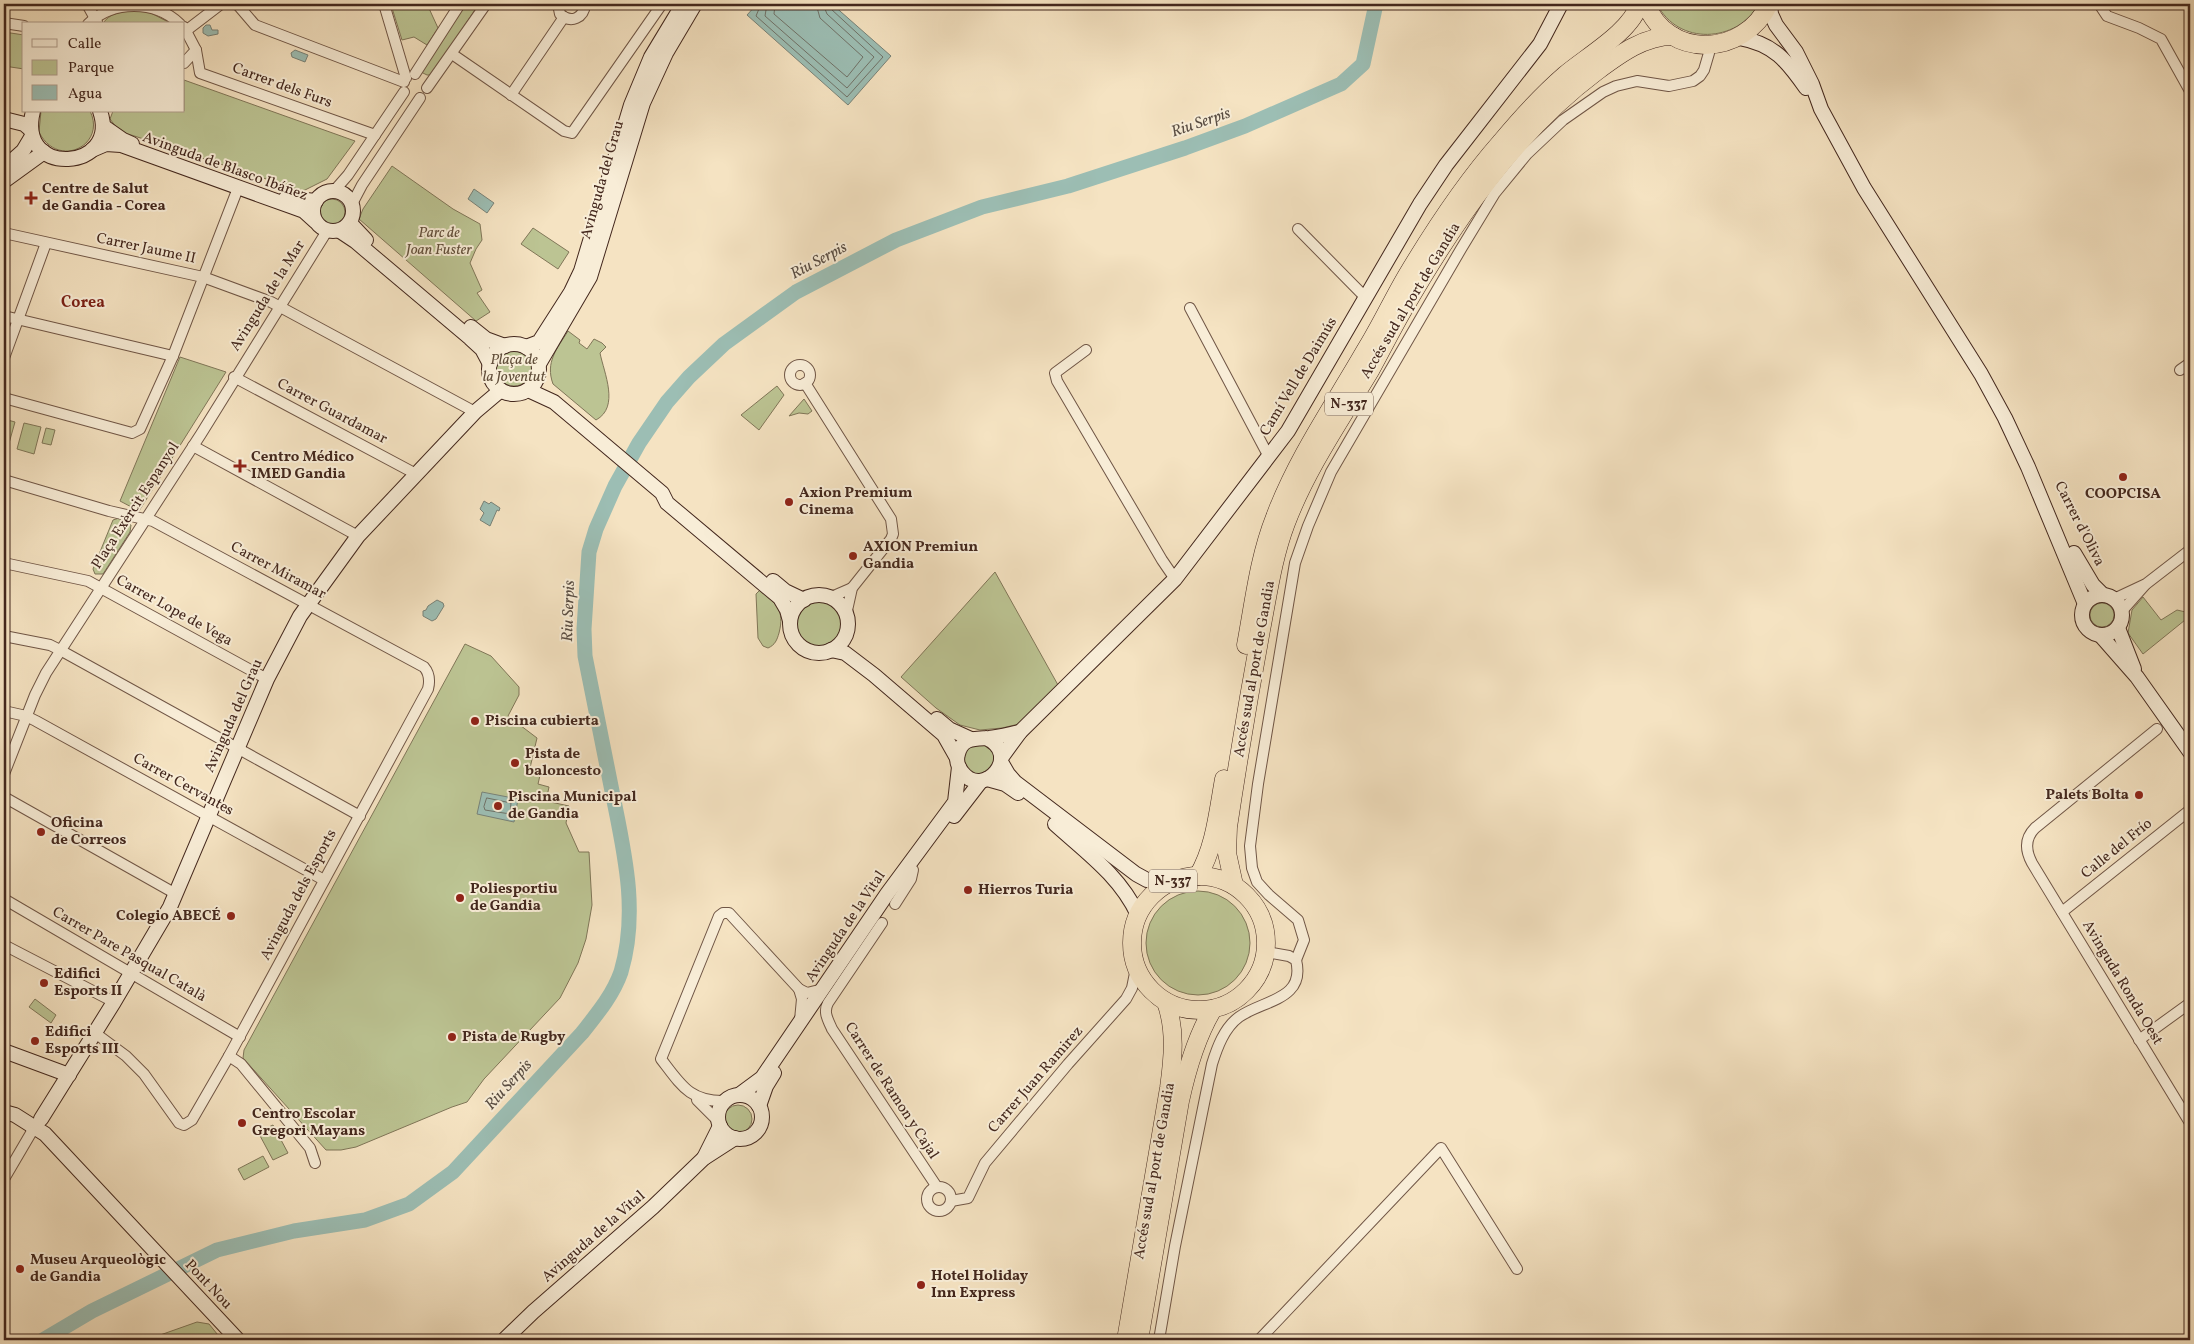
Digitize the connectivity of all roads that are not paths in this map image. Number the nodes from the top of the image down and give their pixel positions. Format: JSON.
{"nodes":[{"id":1,"x":86,"y":4,"type":"edge"},
{"id":2,"x":143,"y":4,"type":"edge"},
{"id":3,"x":221,"y":4,"type":"edge"},
{"id":4,"x":237,"y":4,"type":"edge"},
{"id":5,"x":384,"y":4,"type":"edge"},
{"id":6,"x":460,"y":4,"type":"edge"},
{"id":7,"x":486,"y":4,"type":"edge"},
{"id":8,"x":558,"y":4,"type":"edge"},
{"id":9,"x":585,"y":4,"type":"edge"},
{"id":10,"x":662,"y":4,"type":"edge"},
{"id":11,"x":683,"y":4,"type":"edge"},
{"id":12,"x":695,"y":4,"type":"edge"},
{"id":13,"x":1561,"y":4,"type":"edge"},
{"id":14,"x":1639,"y":4,"type":"edge"},
{"id":15,"x":1646,"y":4,"type":"edge"},
{"id":16,"x":1770,"y":4,"type":"edge"},
{"id":17,"x":2099,"y":4,"type":"edge"},
{"id":18,"x":564,"y":17,"type":"junction"},
{"id":19,"x":94,"y":21,"type":"edge"},
{"id":20,"x":178,"y":22,"type":"edge"},
{"id":21,"x":4,"y":23,"type":"edge"},
{"id":22,"x":22,"y":26,"type":"edge"},
{"id":23,"x":185,"y":26,"type":"edge"},
{"id":24,"x":185,"y":29,"type":"edge"},
{"id":25,"x":1673,"y":36,"type":"junction"},
{"id":26,"x":1740,"y":38,"type":"junction"},
{"id":27,"x":1709,"y":45,"type":"junction"},
{"id":28,"x":196,"y":50,"type":"junction"},
{"id":29,"x":452,"y":54,"type":"junction"},
{"id":30,"x":185,"y":62,"type":"edge"},
{"id":31,"x":185,"y":68,"type":"edge"},
{"id":32,"x":200,"y":73,"type":"junction"},
{"id":33,"x":408,"y":78,"type":"junction"},
{"id":34,"x":427,"y":88,"type":"junction"},
{"id":35,"x":2190,"y":91,"type":"edge"},
{"id":36,"x":404,"y":92,"type":"junction"},
{"id":37,"x":511,"y":95,"type":"junction"},
{"id":38,"x":420,"y":98,"type":"junction"},
{"id":39,"x":1821,"y":109,"type":"junction"},
{"id":40,"x":4,"y":111,"type":"edge"},
{"id":41,"x":29,"y":112,"type":"edge"},
{"id":42,"x":32,"y":112,"type":"edge"},
{"id":43,"x":100,"y":112,"type":"edge"},
{"id":44,"x":4,"y":119,"type":"edge"},
{"id":45,"x":103,"y":126,"type":"junction"},
{"id":46,"x":31,"y":133,"type":"junction"},
{"id":47,"x":375,"y":135,"type":"junction"},
{"id":48,"x":92,"y":150,"type":"junction"},
{"id":49,"x":44,"y":152,"type":"junction"},
{"id":50,"x":4,"y":168,"type":"edge"},
{"id":51,"x":4,"y":181,"type":"edge"},
{"id":52,"x":238,"y":188,"type":"junction"},
{"id":53,"x":334,"y":191,"type":"junction"},
{"id":54,"x":316,"y":201,"type":"junction"},
{"id":55,"x":352,"y":204,"type":"junction"},
{"id":56,"x":315,"y":221,"type":"junction"},
{"id":57,"x":339,"y":228,"type":"junction"},
{"id":58,"x":1298,"y":229,"type":"dead end"},
{"id":59,"x":4,"y":234,"type":"edge"},
{"id":60,"x":46,"y":243,"type":"junction"},
{"id":61,"x":203,"y":277,"type":"junction"},
{"id":62,"x":1366,"y":298,"type":"junction"},
{"id":63,"x":279,"y":306,"type":"junction"},
{"id":64,"x":1190,"y":308,"type":"dead end"},
{"id":65,"x":4,"y":316,"type":"edge"},
{"id":66,"x":19,"y":319,"type":"junction"},
{"id":67,"x":505,"y":346,"type":"junction"},
{"id":68,"x":526,"y":347,"type":"junction"},
{"id":69,"x":1086,"y":350,"type":"dead end"},
{"id":70,"x":173,"y":356,"type":"junction"},
{"id":71,"x":4,"y":358,"type":"edge"},
{"id":72,"x":2190,"y":363,"type":"edge"},
{"id":73,"x":490,"y":364,"type":"junction"},
{"id":74,"x":539,"y":367,"type":"junction"},
{"id":75,"x":2180,"y":370,"type":"dead end"},
{"id":76,"x":234,"y":377,"type":"junction"},
{"id":77,"x":805,"y":383,"type":"dead end"},
{"id":78,"x":501,"y":390,"type":"junction"},
{"id":79,"x":528,"y":390,"type":"junction"},
{"id":80,"x":4,"y":398,"type":"edge"},
{"id":81,"x":551,"y":400,"type":"junction"},
{"id":82,"x":475,"y":412,"type":"junction"},
{"id":83,"x":193,"y":446,"type":"junction"},
{"id":84,"x":1269,"y":457,"type":"junction"},
{"id":85,"x":2028,"y":466,"type":"junction"},
{"id":86,"x":416,"y":474,"type":"junction"},
{"id":87,"x":4,"y":480,"type":"edge"},
{"id":88,"x":662,"y":494,"type":"junction"},
{"id":89,"x":145,"y":518,"type":"junction"},
{"id":90,"x":358,"y":536,"type":"junction"},
{"id":91,"x":2190,"y":550,"type":"edge"},
{"id":92,"x":4,"y":563,"type":"edge"},
{"id":93,"x":1175,"y":579,"type":"junction"},
{"id":94,"x":2146,"y":584,"type":"junction"},
{"id":95,"x":97,"y":586,"type":"junction"},
{"id":96,"x":852,"y":588,"type":"junction"},
{"id":97,"x":2108,"y":597,"type":"junction"},
{"id":98,"x":829,"y":598,"type":"junction"},
{"id":99,"x":804,"y":600,"type":"junction"},
{"id":100,"x":308,"y":603,"type":"junction"},
{"id":101,"x":2085,"y":604,"type":"junction"},
{"id":102,"x":2122,"y":611,"type":"junction"},
{"id":103,"x":846,"y":615,"type":"junction"},
{"id":104,"x":790,"y":621,"type":"junction"},
{"id":105,"x":2118,"y":628,"type":"junction"},
{"id":106,"x":847,"y":632,"type":"junction"},
{"id":107,"x":4,"y":636,"type":"edge"},
{"id":108,"x":2101,"y":636,"type":"junction"},
{"id":109,"x":60,"y":650,"type":"junction"},
{"id":110,"x":831,"y":650,"type":"junction"},
{"id":111,"x":427,"y":671,"type":"joint"},
{"id":112,"x":2137,"y":676,"type":"junction"},
{"id":113,"x":267,"y":679,"type":"junction"},
{"id":114,"x":4,"y":711,"type":"edge"},
{"id":115,"x":26,"y":716,"type":"junction"},
{"id":116,"x":2157,"y":730,"type":"dead end"},
{"id":117,"x":1020,"y":732,"type":"junction"},
{"id":118,"x":986,"y":738,"type":"junction"},
{"id":119,"x":971,"y":739,"type":"junction"},
{"id":120,"x":236,"y":748,"type":"junction"},
{"id":121,"x":2190,"y":752,"type":"edge"},
{"id":122,"x":1001,"y":760,"type":"junction"},
{"id":123,"x":958,"y":763,"type":"junction"},
{"id":124,"x":4,"y":774,"type":"edge"},
{"id":125,"x":984,"y":780,"type":"junction"},
{"id":126,"x":4,"y":797,"type":"edge"},
{"id":127,"x":2190,"y":810,"type":"edge"},
{"id":128,"x":208,"y":816,"type":"junction"},
{"id":129,"x":360,"y":816,"type":"junction"},
{"id":130,"x":912,"y":870,"type":"junction"},
{"id":131,"x":1198,"y":876,"type":"junction"},
{"id":132,"x":324,"y":880,"type":"junction"},
{"id":133,"x":1170,"y":882,"type":"junction"},
{"id":134,"x":1234,"y":885,"type":"junction"},
{"id":135,"x":176,"y":894,"type":"junction"},
{"id":136,"x":4,"y":899,"type":"edge"},
{"id":137,"x":895,"y":904,"type":"dead end"},
{"id":138,"x":2062,"y":912,"type":"junction"},
{"id":139,"x":1138,"y":914,"type":"junction"},
{"id":140,"x":882,"y":922,"type":"dead end"},
{"id":141,"x":4,"y":945,"type":"edge"},
{"id":142,"x":1266,"y":952,"type":"junction"},
{"id":143,"x":1296,"y":960,"type":"junction"},
{"id":144,"x":1136,"y":968,"type":"junction"},
{"id":145,"x":131,"y":973,"type":"junction"},
{"id":146,"x":823,"y":989,"type":"junction"},
{"id":147,"x":799,"y":990,"type":"junction"},
{"id":148,"x":114,"y":1002,"type":"junction"},
{"id":149,"x":1166,"y":1002,"type":"junction"},
{"id":150,"x":2190,"y":1003,"type":"edge"},
{"id":151,"x":826,"y":1008,"type":"joint"},
{"id":152,"x":1213,"y":1009,"type":"junction"},
{"id":153,"x":800,"y":1023,"type":"junction"},
{"id":154,"x":95,"y":1033,"type":"junction"},
{"id":155,"x":240,"y":1037,"type":"junction"},
{"id":156,"x":2139,"y":1040,"type":"junction"},
{"id":157,"x":4,"y":1051,"type":"edge"},
{"id":158,"x":230,"y":1056,"type":"junction"},
{"id":159,"x":69,"y":1075,"type":"junction"},
{"id":160,"x":739,"y":1095,"type":"junction"},
{"id":161,"x":693,"y":1096,"type":"junction"},
{"id":162,"x":55,"y":1097,"type":"junction"},
{"id":163,"x":725,"y":1101,"type":"junction"},
{"id":164,"x":759,"y":1106,"type":"junction"},
{"id":165,"x":10,"y":1113,"type":"edge"},
{"id":166,"x":37,"y":1122,"type":"junction"},
{"id":167,"x":2190,"y":1123,"type":"edge"},
{"id":168,"x":719,"y":1124,"type":"junction"},
{"id":169,"x":736,"y":1138,"type":"junction"},
{"id":170,"x":704,"y":1158,"type":"junction"},
{"id":171,"x":315,"y":1163,"type":"dead end"},
{"id":172,"x":5,"y":1176,"type":"edge"},
{"id":173,"x":937,"y":1187,"type":"junction"},
{"id":174,"x":951,"y":1201,"type":"junction"},
{"id":175,"x":1517,"y":1270,"type":"dead end"},
{"id":176,"x":238,"y":1340,"type":"edge"},
{"id":177,"x":504,"y":1340,"type":"edge"},
{"id":178,"x":1126,"y":1340,"type":"edge"},
{"id":179,"x":1139,"y":1340,"type":"edge"},
{"id":180,"x":1159,"y":1340,"type":"edge"},
{"id":181,"x":1260,"y":1340,"type":"edge"}],
"edges":[{"from":1,"to":19,"type":"street"},
{"from":2,"to":19,"type":"street"},
{"from":2,"to":20,"type":"street"},
{"from":3,"to":23,"type":"street"},
{"from":4,"to":33,"type":"street"},
{"from":5,"to":33,"type":"street"},
{"from":6,"to":33,"type":"street"},
{"from":7,"to":29,"type":"street"},
{"from":8,"to":18,"type":"street"},
{"from":9,"to":18,"type":"street"},
{"from":10,"to":37,"type":"street"},
{"from":11,"to":68,"type":"main road","name":"Avinguda del Grau"},
{"from":12,"to":74,"type":"main road","name":"Avinguda del Grau"},
{"from":13,"to":62,"type":"main road","name":"Camí Vell de Daimús"},
{"from":14,"to":131,"type":"highway","name":"Accés sud al port de Gandia","number":"N-337"},
{"from":15,"to":25,"type":"highway","name":"Accés sud al port de Gandia"},
{"from":16,"to":26,"type":"highway","name":"Accés sud al port de Gandia"},
{"from":16,"to":39,"type":"main road"},
{"from":17,"to":35,"type":"street"},
{"from":18,"to":37,"type":"street"},
{"from":21,"to":22,"type":"street"},
{"from":24,"to":28,"type":"street"},
{"from":25,"to":27,"type":"highway","name":"Accés sud al port de Gandia"},
{"from":25,"to":134,"type":"highway","name":"Accés sud al port de Gandia","number":"N-337"},
{"from":26,"to":27,"type":"highway","name":"Accés sud al port de Gandia"},
{"from":26,"to":39,"type":"main road"},
{"from":27,"to":143,"type":"street"},
{"from":28,"to":30,"type":"street"},
{"from":28,"to":32,"type":"street"},
{"from":29,"to":34,"type":"street"},
{"from":29,"to":37,"type":"street"},
{"from":31,"to":32,"type":"street","name":"Carrer dels Furs"},
{"from":32,"to":47,"type":"street","name":"Carrer dels Furs"},
{"from":33,"to":34,"type":"street"},
{"from":33,"to":36,"type":"street"},
{"from":34,"to":38,"type":"street"},
{"from":36,"to":38,"type":"street"},
{"from":36,"to":47,"type":"street"},
{"from":38,"to":55,"type":"street"},
{"from":39,"to":85,"type":"main road","name":"Carrer d'Oliva"},
{"from":40,"to":41,"type":"main road"},
{"from":42,"to":46,"type":"main road"},
{"from":43,"to":45,"type":"main road"},
{"from":44,"to":46,"type":"main road"},
{"from":45,"to":48,"type":"main road"},
{"from":45,"to":54,"type":"main road","name":"Avinguda de Blasco Ibáñez"},
{"from":46,"to":49,"type":"main road"},
{"from":46,"to":50,"type":"main road"},
{"from":47,"to":53,"type":"street"},
{"from":48,"to":49,"type":"main road","name":"Avinguda de Blasco Ibáñez"},
{"from":48,"to":52,"type":"main road","name":"Avinguda de Blasco Ibáñez"},
{"from":49,"to":51,"type":"main road"},
{"from":52,"to":56,"type":"main road","name":"Avinguda de Blasco Ibáñez"},
{"from":52,"to":61,"type":"street"},
{"from":53,"to":54,"type":"main road"},
{"from":53,"to":55,"type":"main road"},
{"from":54,"to":56,"type":"main road"},
{"from":55,"to":57,"type":"main road"},
{"from":56,"to":57,"type":"main road"},
{"from":57,"to":63,"type":"street","name":"Avinguda de la Mar"},
{"from":57,"to":67,"type":"main road"},
{"from":57,"to":73,"type":"main road"},
{"from":58,"to":62,"type":"street"},
{"from":59,"to":60,"type":"street","name":"Carrer Jaume II"},
{"from":60,"to":61,"type":"street","name":"Carrer Jaume II"},
{"from":60,"to":66,"type":"street"},
{"from":61,"to":63,"type":"street","name":"Carrer Jaume II"},
{"from":61,"to":70,"type":"street"},
{"from":62,"to":84,"type":"main road","name":"Camí Vell de Daimús"},
{"from":63,"to":76,"type":"street","name":"Avinguda de la Mar"},
{"from":63,"to":82,"type":"street","name":"Carrer Jaume II"},
{"from":64,"to":84,"type":"street"},
{"from":65,"to":66,"type":"street"},
{"from":66,"to":70,"type":"street"},
{"from":66,"to":71,"type":"street"},
{"from":67,"to":68,"type":"main road"},
{"from":67,"to":73,"type":"main road"},
{"from":68,"to":74,"type":"main road"},
{"from":69,"to":93,"type":"street"},
{"from":70,"to":80,"type":"street"},
{"from":72,"to":75,"type":"street"},
{"from":73,"to":78,"type":"main road"},
{"from":74,"to":79,"type":"main road"},
{"from":74,"to":81,"type":"main road"},
{"from":76,"to":83,"type":"street","name":"Plaça Exèrcit Espanyol"},
{"from":76,"to":86,"type":"street","name":"Carrer Guardamar"},
{"from":77,"to":96,"type":"street"},
{"from":78,"to":79,"type":"main road"},
{"from":78,"to":82,"type":"main road","name":"Avinguda del Grau"},
{"from":79,"to":81,"type":"main road"},
{"from":81,"to":88,"type":"main road"},
{"from":82,"to":86,"type":"main road","name":"Avinguda del Grau"},
{"from":83,"to":89,"type":"street","name":"Plaça Exèrcit Espanyol"},
{"from":83,"to":90,"type":"street"},
{"from":84,"to":93,"type":"main road","name":"Camí Vell de Daimús"},
{"from":85,"to":97,"type":"main road","name":"Carrer d'Oliva"},
{"from":85,"to":101,"type":"main road","name":"Carrer d'Oliva"},
{"from":86,"to":90,"type":"main road","name":"Avinguda del Grau"},
{"from":87,"to":89,"type":"street","name":"Carrer Miramar"},
{"from":88,"to":99,"type":"main road"},
{"from":88,"to":104,"type":"main road"},
{"from":89,"to":95,"type":"street","name":"Plaça Exèrcit Espanyol"},
{"from":89,"to":100,"type":"street","name":"Carrer Miramar"},
{"from":90,"to":100,"type":"main road","name":"Avinguda del Grau"},
{"from":91,"to":94,"type":"street"},
{"from":92,"to":95,"type":"street","name":"Carrer Lope de Vega"},
{"from":93,"to":117,"type":"main road","name":"Camí Vell de Daimús"},
{"from":94,"to":97,"type":"street"},
{"from":94,"to":102,"type":"street"},
{"from":95,"to":109,"type":"street","name":"Plaça Exèrcit Espanyol"},
{"from":95,"to":113,"type":"street","name":"Carrer Lope de Vega"},
{"from":96,"to":98,"type":"street"},
{"from":96,"to":103,"type":"street"},
{"from":97,"to":101,"type":"main road"},
{"from":97,"to":102,"type":"main road"},
{"from":98,"to":99,"type":"main road"},
{"from":98,"to":103,"type":"main road"},
{"from":99,"to":104,"type":"main road"},
{"from":100,"to":111,"type":"street","name":"Carrer Miramar"},
{"from":100,"to":113,"type":"main road","name":"Avinguda del Grau"},
{"from":101,"to":108,"type":"main road"},
{"from":102,"to":105,"type":"main road"},
{"from":103,"to":106,"type":"main road"},
{"from":104,"to":110,"type":"main road"},
{"from":105,"to":108,"type":"main road"},
{"from":105,"to":112,"type":"main road"},
{"from":106,"to":110,"type":"main road"},
{"from":106,"to":119,"type":"main road"},
{"from":107,"to":109,"type":"street"},
{"from":108,"to":112,"type":"main road"},
{"from":109,"to":115,"type":"street","name":"Plaça Exèrcit Espanyol"},
{"from":109,"to":120,"type":"street"},
{"from":110,"to":123,"type":"main road"},
{"from":111,"to":129,"type":"street","name":"Avinguda dels Esports"},
{"from":112,"to":121,"type":"main road"},
{"from":113,"to":120,"type":"main road","name":"Avinguda del Grau"},
{"from":114,"to":115,"type":"street","name":"Carrer Cervantes"},
{"from":115,"to":124,"type":"street","name":"Plaça Exèrcit Espanyol"},
{"from":115,"to":128,"type":"street","name":"Carrer Cervantes"},
{"from":116,"to":138,"type":"street","name":"Avinguda Ronda Oest"},
{"from":117,"to":118,"type":"main road"},
{"from":117,"to":122,"type":"main road","name":"Camí Vell de Daimús"},
{"from":118,"to":119,"type":"main road"},
{"from":118,"to":122,"type":"main road"},
{"from":119,"to":123,"type":"main road"},
{"from":120,"to":128,"type":"main road","name":"Avinguda del Grau"},
{"from":120,"to":129,"type":"street"},
{"from":122,"to":125,"type":"main road"},
{"from":122,"to":133,"type":"main road"},
{"from":123,"to":125,"type":"main road"},
{"from":123,"to":146,"type":"main road","name":"Avinguda de la Vital"},
{"from":125,"to":130,"type":"main road","name":"Avinguda de la Vital"},
{"from":125,"to":139,"type":"main road"},
{"from":126,"to":135,"type":"street"},
{"from":127,"to":138,"type":"street","name":"Calle del Frío"},
{"from":128,"to":132,"type":"street","name":"Carrer Cervantes"},
{"from":128,"to":135,"type":"main road","name":"Avinguda del Grau"},
{"from":129,"to":132,"type":"street","name":"Avinguda dels Esports"},
{"from":130,"to":137,"type":"street","name":"Avinguda de la Vital"},
{"from":130,"to":164,"type":"main road","name":"Avinguda de la Vital"},
{"from":131,"to":133,"type":"highway","number":"N-337"},
{"from":131,"to":134,"type":"highway","number":"N-337"},
{"from":132,"to":155,"type":"street","name":"Avinguda dels Esports"},
{"from":133,"to":139,"type":"highway","number":"N-337"},
{"from":134,"to":142,"type":"highway","number":"N-337"},
{"from":135,"to":145,"type":"main road","name":"Avinguda del Grau"},
{"from":136,"to":145,"type":"street","name":"Carrer Pare Pasqual Català"},
{"from":138,"to":156,"type":"street","name":"Avinguda Ronda Oest"},
{"from":139,"to":144,"type":"highway","number":"N-337"},
{"from":140,"to":151,"type":"street","name":"Avinguda de la Vital"},
{"from":141,"to":148,"type":"street"},
{"from":142,"to":143,"type":"street"},
{"from":142,"to":152,"type":"highway","number":"N-337"},
{"from":143,"to":180,"type":"street"},
{"from":144,"to":149,"type":"highway","number":"N-337"},
{"from":144,"to":174,"type":"street","name":"Carrer Juan Ramirez"},
{"from":145,"to":148,"type":"main road","name":"Avinguda del Grau"},
{"from":145,"to":155,"type":"street","name":"Carrer Pare Pasqual Català"},
{"from":146,"to":147,"type":"street"},
{"from":146,"to":153,"type":"main road","name":"Avinguda de la Vital"},
{"from":147,"to":153,"type":"street"},
{"from":147,"to":161,"type":"street"},
{"from":148,"to":154,"type":"main road","name":"Avinguda del Grau"},
{"from":149,"to":152,"type":"highway","number":"N-337"},
{"from":149,"to":178,"type":"highway","name":"Accés sud al port de Gandia"},
{"from":150,"to":156,"type":"street"},
{"from":151,"to":173,"type":"street","name":"Carrer de Ramon y Cajal"},
{"from":152,"to":179,"type":"highway","name":"Accés sud al port de Gandia"},
{"from":153,"to":160,"type":"main road","name":"Avinguda de la Vital"},
{"from":154,"to":158,"type":"street","name":"Avinguda dels Esports"},
{"from":154,"to":159,"type":"main road","name":"Avinguda del Grau"},
{"from":155,"to":158,"type":"street","name":"Avinguda dels Esports"},
{"from":156,"to":167,"type":"street","name":"Avinguda Ronda Oest"},
{"from":157,"to":159,"type":"main road"},
{"from":158,"to":171,"type":"street"},
{"from":159,"to":162,"type":"main road","name":"Avinguda del Grau"},
{"from":160,"to":163,"type":"main road"},
{"from":160,"to":164,"type":"main road"},
{"from":161,"to":163,"type":"street"},
{"from":161,"to":168,"type":"street"},
{"from":162,"to":165,"type":"main road","name":"Avinguda del Grau"},
{"from":162,"to":166,"type":"main road","name":"Avinguda del Grau"},
{"from":163,"to":168,"type":"main road"},
{"from":164,"to":169,"type":"main road"},
{"from":165,"to":166,"type":"main road"},
{"from":166,"to":172,"type":"street"},
{"from":166,"to":176,"type":"main road","name":"Pont Nou"},
{"from":168,"to":169,"type":"main road"},
{"from":168,"to":170,"type":"main road","name":"Avinguda de la Vital"},
{"from":169,"to":170,"type":"main road","name":"Avinguda de la Vital"},
{"from":170,"to":177,"type":"main road","name":"Avinguda de la Vital"},
{"from":173,"to":174,"type":"street"},
{"from":173,"to":174,"type":"street"},
{"from":175,"to":181,"type":"street"}]}
